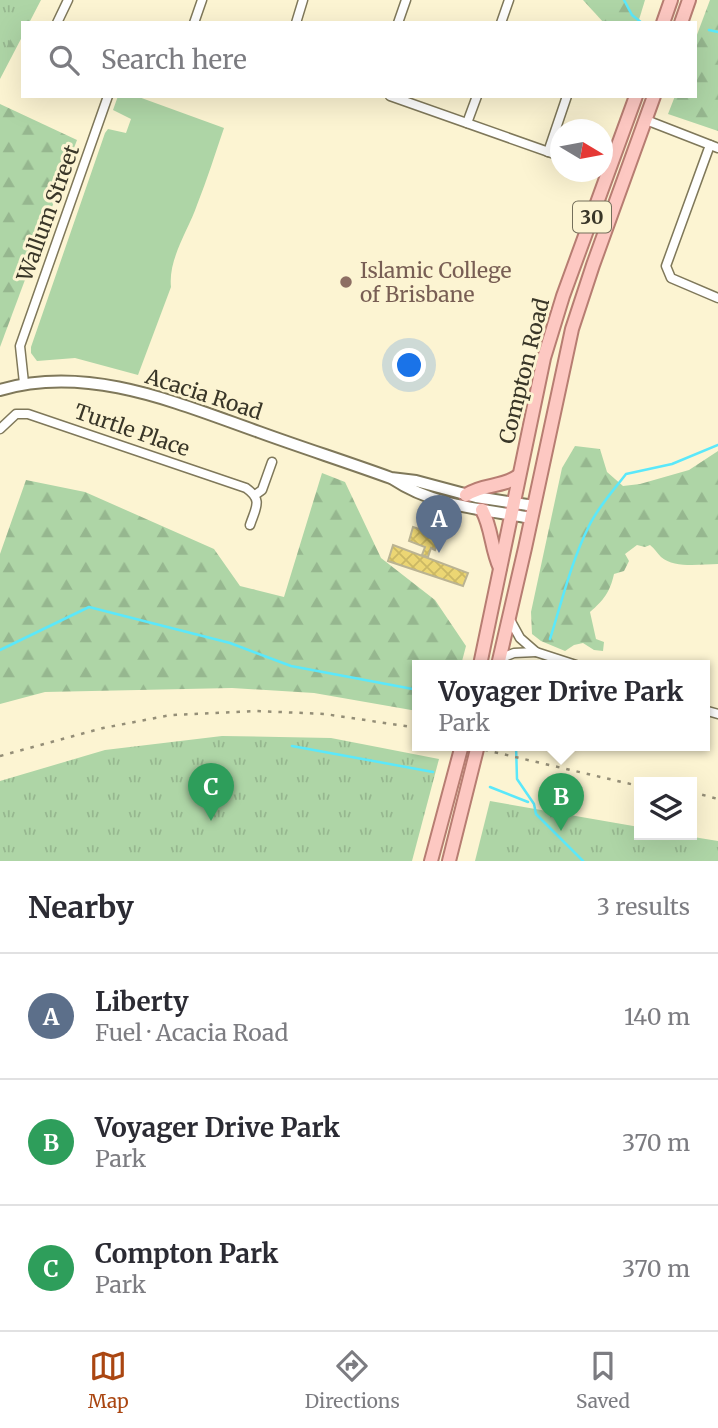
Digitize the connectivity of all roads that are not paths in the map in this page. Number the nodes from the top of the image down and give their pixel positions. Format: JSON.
{"nodes":[{"id":1,"x":68,"y":0,"type":"edge"},
{"id":2,"x":202,"y":0,"type":"edge"},
{"id":3,"x":303,"y":0,"type":"edge"},
{"id":4,"x":406,"y":0,"type":"edge"},
{"id":5,"x":509,"y":0,"type":"edge"},
{"id":6,"x":671,"y":0,"type":"edge"},
{"id":7,"x":689,"y":0,"type":"edge"},
{"id":8,"x":58,"y":21,"type":"edge"},
{"id":9,"x":195,"y":21,"type":"edge"},
{"id":10,"x":297,"y":21,"type":"edge"},
{"id":11,"x":399,"y":21,"type":"edge"},
{"id":12,"x":502,"y":21,"type":"edge"},
{"id":13,"x":664,"y":21,"type":"edge"},
{"id":14,"x":682,"y":21,"type":"edge"},
{"id":15,"x":107,"y":98,"type":"edge"},
{"id":16,"x":396,"y":98,"type":"edge"},
{"id":17,"x":476,"y":98,"type":"edge"},
{"id":18,"x":566,"y":98,"type":"edge"},
{"id":19,"x":635,"y":98,"type":"edge"},
{"id":20,"x":653,"y":98,"type":"edge"},
{"id":21,"x":646,"y":120,"type":"junction"},
{"id":22,"x":467,"y":123,"type":"junction"},
{"id":23,"x":714,"y":146,"type":"edge"},
{"id":24,"x":548,"y":152,"type":"joint"},
{"id":25,"x":718,"y":298,"type":"edge"},
{"id":26,"x":24,"y":383,"type":"junction"},
{"id":27,"x":0,"y":390,"type":"edge"},
{"id":28,"x":0,"y":429,"type":"edge"},
{"id":29,"x":272,"y":462,"type":"dead end"},
{"id":30,"x":518,"y":476,"type":"junction"},
{"id":31,"x":391,"y":478,"type":"junction"},
{"id":32,"x":255,"y":495,"type":"junction"},
{"id":33,"x":466,"y":495,"type":"junction"},
{"id":34,"x":512,"y":508,"type":"junction"},
{"id":35,"x":482,"y":510,"type":"junction"},
{"id":36,"x":532,"y":512,"type":"junction"},
{"id":37,"x":250,"y":525,"type":"dead end"},
{"id":38,"x":500,"y":568,"type":"junction"},
{"id":39,"x":509,"y":618,"type":"junction"},
{"id":40,"x":536,"y":652,"type":"junction"},
{"id":41,"x":481,"y":660,"type":"edge"},
{"id":42,"x":498,"y":660,"type":"edge"},
{"id":43,"x":502,"y":660,"type":"edge"},
{"id":44,"x":561,"y":660,"type":"edge"},
{"id":45,"x":460,"y":751,"type":"edge"},
{"id":46,"x":476,"y":751,"type":"edge"},
{"id":47,"x":431,"y":861,"type":"edge"},
{"id":48,"x":449,"y":861,"type":"edge"}],
"edges":[{"from":1,"to":8,"type":"street"},
{"from":2,"to":9,"type":"street"},
{"from":3,"to":10,"type":"street"},
{"from":4,"to":11,"type":"street"},
{"from":5,"to":12,"type":"street"},
{"from":6,"to":13,"type":"main road"},
{"from":7,"to":14,"type":"main road"},
{"from":15,"to":26,"type":"street","name":"Wallum Street"},
{"from":16,"to":22,"type":"street"},
{"from":17,"to":22,"type":"street"},
{"from":18,"to":24,"type":"street"},
{"from":19,"to":30,"type":"main road","name":"Compton Road","number":"30"},
{"from":20,"to":21,"type":"main road","name":"Compton Road","number":"30"},
{"from":21,"to":23,"type":"street"},
{"from":21,"to":36,"type":"main road","name":"Compton Road","number":"30"},
{"from":22,"to":24,"type":"street"},
{"from":23,"to":25,"type":"street"},
{"from":26,"to":27,"type":"street","name":"Acacia Road"},
{"from":26,"to":31,"type":"street","name":"Acacia Road"},
{"from":28,"to":32,"type":"street","name":"Turtle Place"},
{"from":29,"to":32,"type":"street"},
{"from":30,"to":33,"type":"main road"},
{"from":30,"to":34,"type":"main road","name":"Compton Road","number":"30"},
{"from":31,"to":33,"type":"street","name":"Acacia Road"},
{"from":31,"to":35,"type":"street","name":"Acacia Road"},
{"from":32,"to":37,"type":"street"},
{"from":33,"to":34,"type":"street","name":"Acacia Road"},
{"from":34,"to":35,"type":"street","name":"Acacia Road"},
{"from":34,"to":36,"type":"street","name":"Acacia Road"},
{"from":34,"to":38,"type":"main road","name":"Compton Road","number":"30"},
{"from":35,"to":38,"type":"main road"},
{"from":36,"to":39,"type":"main road","name":"Compton Road","number":"30"},
{"from":38,"to":41,"type":"main road","name":"Compton Road","number":"30"},
{"from":39,"to":40,"type":"street"},
{"from":39,"to":42,"type":"main road","name":"Compton Road","number":"30"},
{"from":40,"to":43,"type":"street"},
{"from":40,"to":44,"type":"street"},
{"from":45,"to":47,"type":"main road"},
{"from":46,"to":48,"type":"main road"}]}
